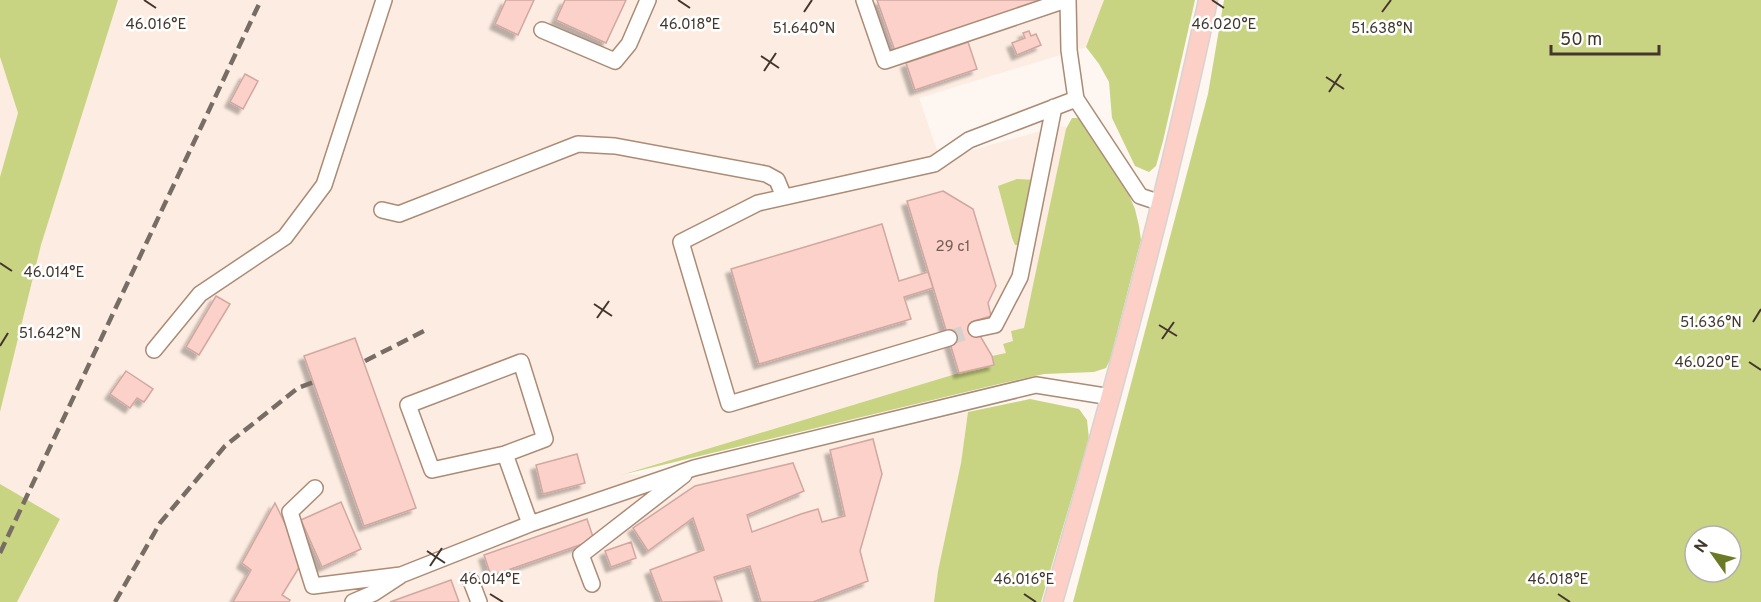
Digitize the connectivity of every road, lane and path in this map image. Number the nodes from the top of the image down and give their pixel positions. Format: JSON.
{"nodes":[{"id":1,"x":384,"y":0,"type":"edge"},
{"id":2,"x":648,"y":0,"type":"edge"},
{"id":3,"x":864,"y":0,"type":"edge"},
{"id":4,"x":1067,"y":0,"type":"edge"},
{"id":5,"x":1208,"y":0,"type":"edge"},
{"id":6,"x":542,"y":30,"type":"dead end"},
{"id":7,"x":1076,"y":99,"type":"junction"},
{"id":8,"x":1054,"y":107,"type":"junction"},
{"id":9,"x":784,"y":197,"type":"junction"},
{"id":10,"x":1161,"y":203,"type":"junction"},
{"id":11,"x":382,"y":210,"type":"dead end"},
{"id":12,"x":976,"y":329,"type":"tunnel mouth"},
{"id":13,"x":949,"y":338,"type":"tunnel mouth"},
{"id":14,"x":154,"y":350,"type":"dead end"},
{"id":15,"x":1111,"y":397,"type":"junction"},
{"id":16,"x":505,"y":454,"type":"junction"},
{"id":17,"x":694,"y":468,"type":"junction"},
{"id":18,"x":315,"y":488,"type":"dead end"},
{"id":19,"x":530,"y":524,"type":"junction"},
{"id":20,"x":401,"y":575,"type":"junction"},
{"id":21,"x":471,"y":580,"type":"dead end"},
{"id":22,"x":592,"y":584,"type":"dead end"},
{"id":23,"x":353,"y":602,"type":"edge"},
{"id":24,"x":479,"y":602,"type":"edge"},
{"id":25,"x":1053,"y":602,"type":"edge"}],
"edges":[{"from":1,"to":14,"type":"street"},
{"from":2,"to":6,"type":"street"},
{"from":3,"to":4,"type":"street"},
{"from":4,"to":7,"type":"street"},
{"from":5,"to":10,"type":"main road"},
{"from":7,"to":8,"type":"street"},
{"from":7,"to":10,"type":"street"},
{"from":8,"to":9,"type":"street"},
{"from":8,"to":12,"type":"street"},
{"from":9,"to":11,"type":"street"},
{"from":9,"to":13,"type":"street"},
{"from":10,"to":15,"type":"main road"},
{"from":15,"to":17,"type":"street"},
{"from":15,"to":25,"type":"main road"},
{"from":16,"to":16,"type":"street"},
{"from":16,"to":19,"type":"street"},
{"from":17,"to":19,"type":"street"},
{"from":17,"to":22,"type":"street"},
{"from":18,"to":20,"type":"street"},
{"from":19,"to":20,"type":"street"},
{"from":20,"to":23,"type":"street"},
{"from":21,"to":24,"type":"street"}]}
